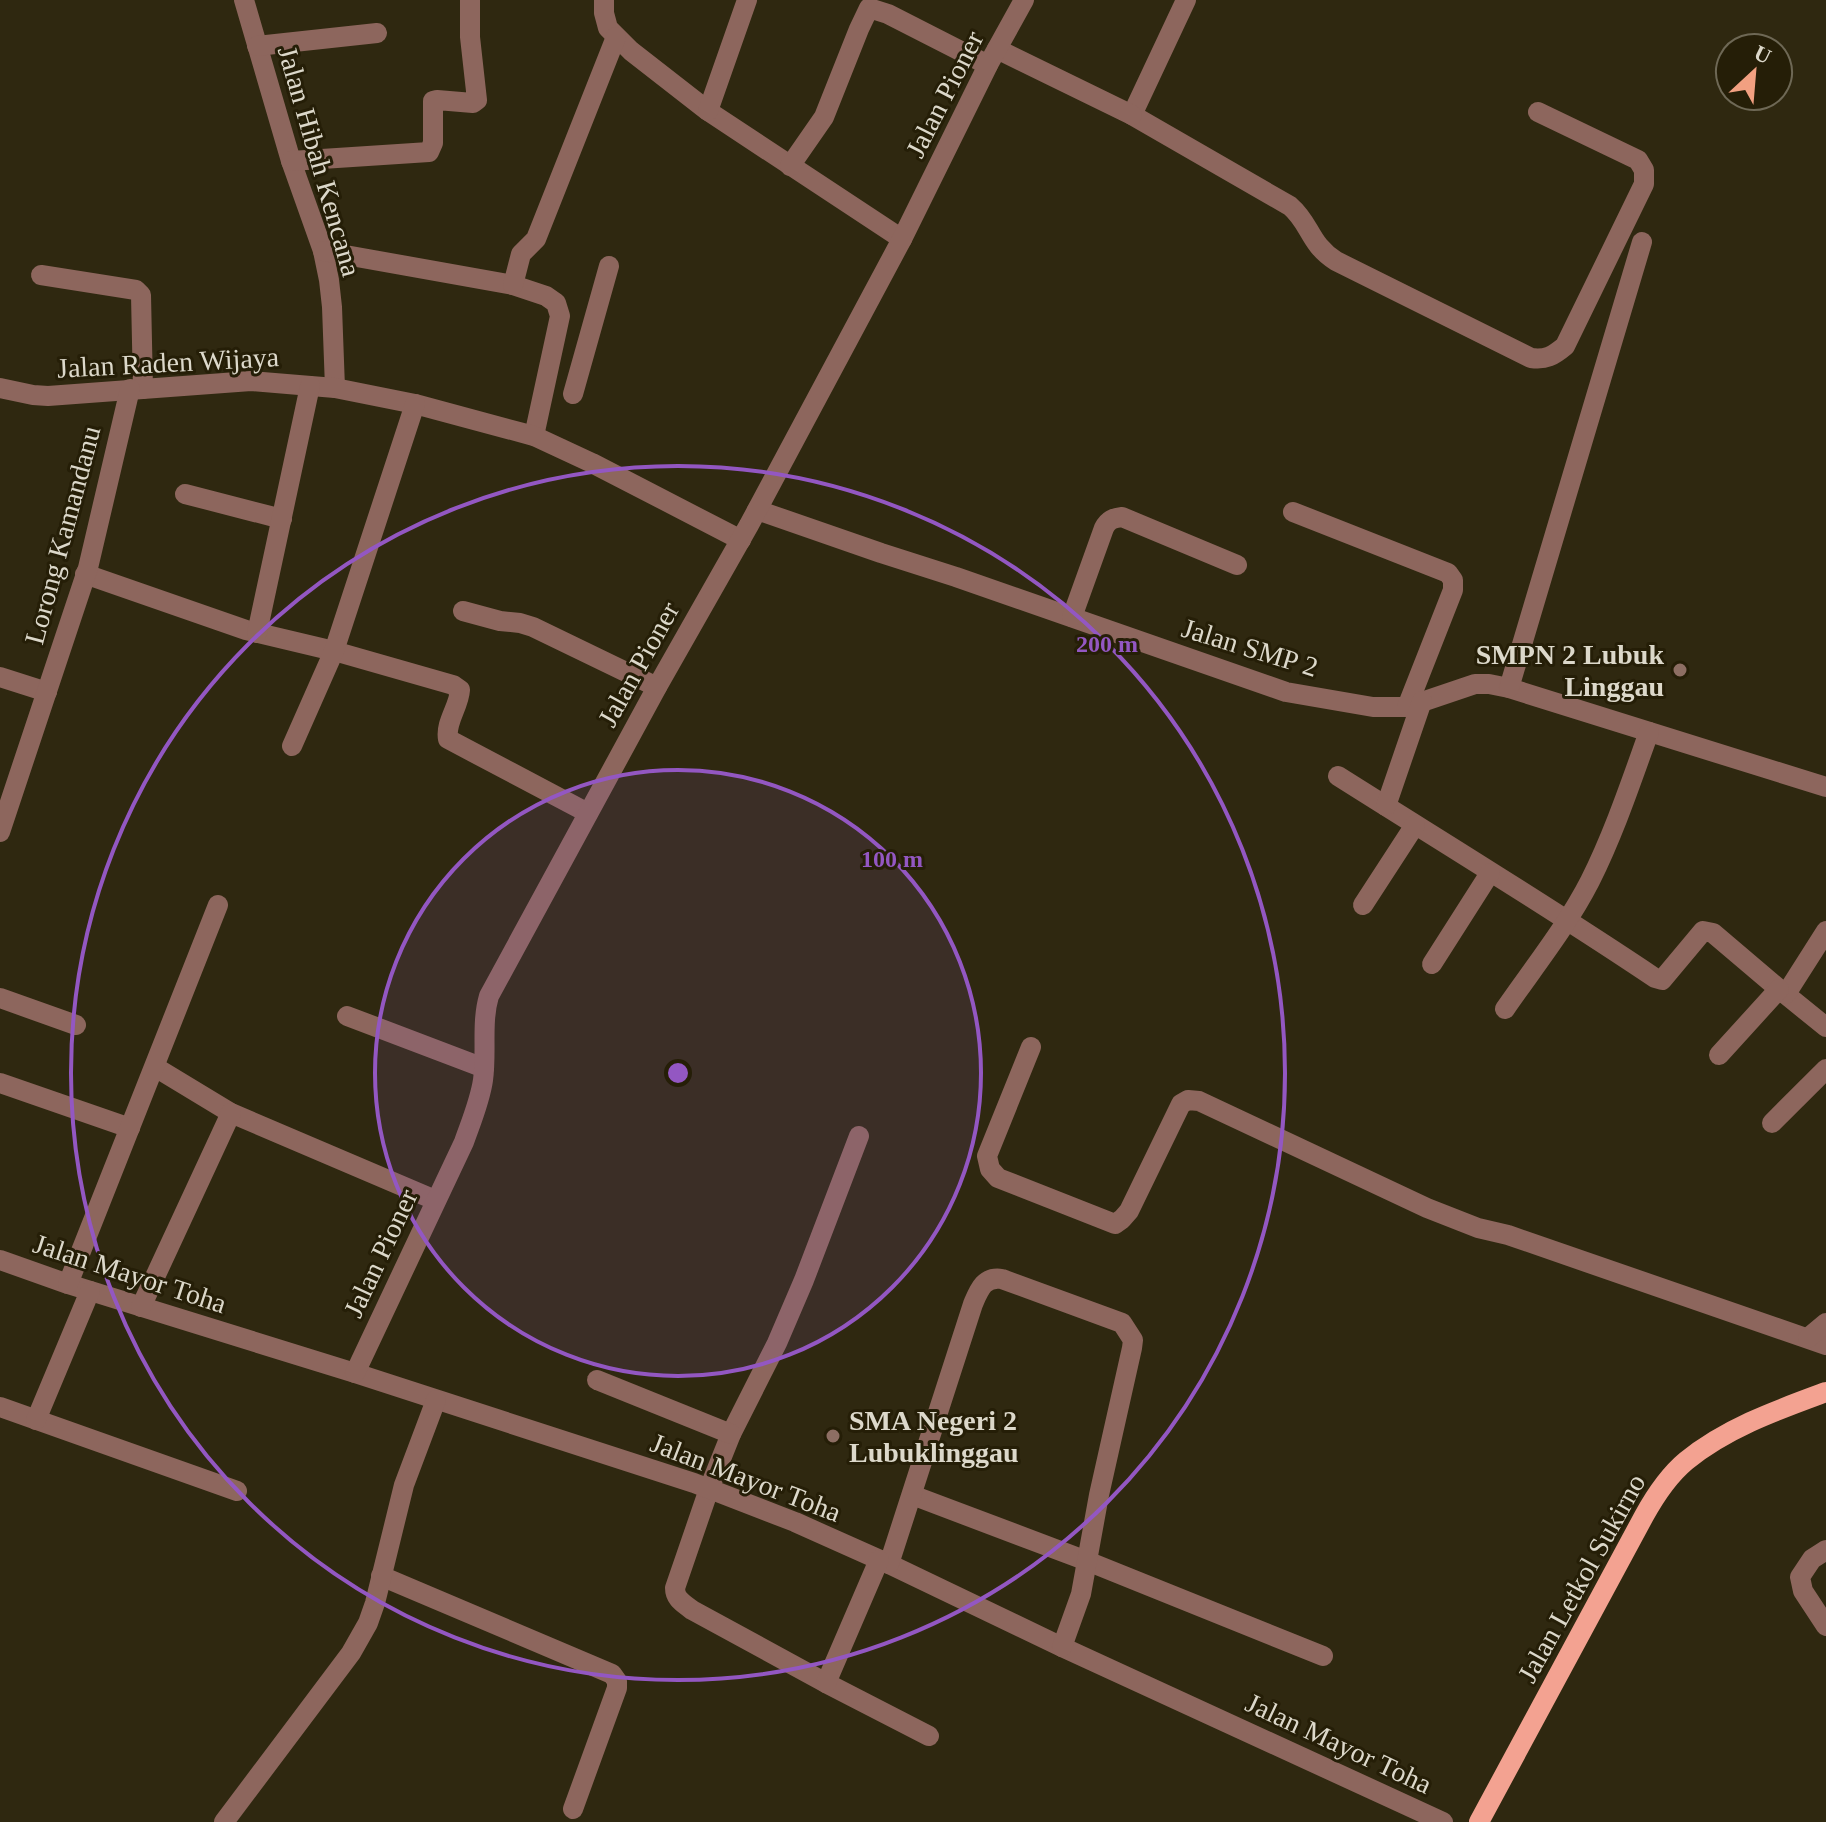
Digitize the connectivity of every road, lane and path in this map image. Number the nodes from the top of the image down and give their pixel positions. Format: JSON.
{"nodes":[{"id":1,"x":244,"y":0,"type":"edge"},
{"id":2,"x":470,"y":0,"type":"edge"},
{"id":3,"x":604,"y":0,"type":"edge"},
{"id":4,"x":747,"y":0,"type":"edge"},
{"id":5,"x":1024,"y":0,"type":"edge"},
{"id":6,"x":1186,"y":0,"type":"edge"},
{"id":7,"x":377,"y":33,"type":"dead end"},
{"id":8,"x":616,"y":37,"type":"junction"},
{"id":9,"x":257,"y":46,"type":"junction"},
{"id":10,"x":992,"y":57,"type":"junction"},
{"id":11,"x":708,"y":111,"type":"junction"},
{"id":12,"x":1538,"y":112,"type":"dead end"},
{"id":13,"x":1132,"y":115,"type":"junction"},
{"id":14,"x":291,"y":161,"type":"junction"},
{"id":15,"x":790,"y":166,"type":"junction"},
{"id":16,"x":902,"y":239,"type":"junction"},
{"id":17,"x":1642,"y":242,"type":"dead end"},
{"id":18,"x":323,"y":251,"type":"junction"},
{"id":19,"x":609,"y":266,"type":"dead end"},
{"id":20,"x":41,"y":275,"type":"dead end"},
{"id":21,"x":513,"y":285,"type":"junction"},
{"id":22,"x":560,"y":316,"type":"junction"},
{"id":23,"x":592,"y":322,"type":"junction"},
{"id":24,"x":310,"y":386,"type":"junction"},
{"id":25,"x":0,"y":388,"type":"edge"},
{"id":26,"x":335,"y":388,"type":"junction"},
{"id":27,"x":137,"y":389,"type":"junction"},
{"id":28,"x":573,"y":394,"type":"dead end"},
{"id":29,"x":415,"y":404,"type":"junction"},
{"id":30,"x":534,"y":436,"type":"junction"},
{"id":31,"x":185,"y":494,"type":"dead end"},
{"id":32,"x":757,"y":510,"type":"junction"},
{"id":33,"x":1293,"y":512,"type":"dead end"},
{"id":34,"x":282,"y":519,"type":"junction"},
{"id":35,"x":741,"y":540,"type":"junction"},
{"id":36,"x":1237,"y":565,"type":"dead end"},
{"id":37,"x":85,"y":574,"type":"junction"},
{"id":38,"x":463,"y":611,"type":"dead end"},
{"id":39,"x":1072,"y":617,"type":"junction"},
{"id":40,"x":257,"y":633,"type":"junction"},
{"id":41,"x":334,"y":651,"type":"junction"},
{"id":42,"x":0,"y":677,"type":"edge"},
{"id":43,"x":657,"y":687,"type":"junction"},
{"id":44,"x":1509,"y":688,"type":"junction"},
{"id":45,"x":47,"y":692,"type":"junction"},
{"id":46,"x":1415,"y":704,"type":"junction"},
{"id":47,"x":1649,"y":732,"type":"junction"},
{"id":48,"x":292,"y":746,"type":"dead end"},
{"id":49,"x":1338,"y":776,"type":"dead end"},
{"id":50,"x":1826,"y":787,"type":"edge"},
{"id":51,"x":1386,"y":806,"type":"junction"},
{"id":52,"x":588,"y":813,"type":"junction"},
{"id":53,"x":1415,"y":825,"type":"junction"},
{"id":54,"x":0,"y":832,"type":"edge"},
{"id":55,"x":1490,"y":873,"type":"junction"},
{"id":56,"x":218,"y":905,"type":"dead end"},
{"id":57,"x":1363,"y":905,"type":"dead end"},
{"id":58,"x":1567,"y":919,"type":"junction"},
{"id":59,"x":1826,"y":931,"type":"edge"},
{"id":60,"x":1432,"y":964,"type":"dead end"},
{"id":61,"x":1782,"y":991,"type":"junction"},
{"id":62,"x":0,"y":998,"type":"edge"},
{"id":63,"x":1505,"y":1009,"type":"dead end"},
{"id":64,"x":347,"y":1016,"type":"dead end"},
{"id":65,"x":76,"y":1025,"type":"dead end"},
{"id":66,"x":1826,"y":1027,"type":"edge"},
{"id":67,"x":1031,"y":1047,"type":"dead end"},
{"id":68,"x":1719,"y":1055,"type":"dead end"},
{"id":69,"x":155,"y":1067,"type":"junction"},
{"id":70,"x":484,"y":1068,"type":"junction"},
{"id":71,"x":1826,"y":1069,"type":"edge"},
{"id":72,"x":0,"y":1083,"type":"edge"},
{"id":73,"x":231,"y":1113,"type":"junction"},
{"id":74,"x":1772,"y":1123,"type":"dead end"},
{"id":75,"x":130,"y":1128,"type":"junction"},
{"id":76,"x":859,"y":1136,"type":"dead end"},
{"id":77,"x":435,"y":1200,"type":"junction"},
{"id":78,"x":0,"y":1260,"type":"edge"},
{"id":79,"x":68,"y":1284,"type":"junction"},
{"id":80,"x":90,"y":1291,"type":"junction"},
{"id":81,"x":141,"y":1307,"type":"junction"},
{"id":82,"x":1826,"y":1323,"type":"edge"},
{"id":83,"x":1817,"y":1342,"type":"edge"},
{"id":84,"x":355,"y":1373,"type":"junction"},
{"id":85,"x":597,"y":1380,"type":"dead end"},
{"id":86,"x":1826,"y":1392,"type":"edge"},
{"id":87,"x":436,"y":1400,"type":"junction"},
{"id":88,"x":0,"y":1407,"type":"edge"},
{"id":89,"x":36,"y":1420,"type":"junction"},
{"id":90,"x":731,"y":1434,"type":"junction"},
{"id":91,"x":709,"y":1489,"type":"junction"},
{"id":92,"x":237,"y":1491,"type":"dead end"},
{"id":93,"x":912,"y":1495,"type":"junction"},
{"id":94,"x":1826,"y":1550,"type":"edge"},
{"id":95,"x":1087,"y":1561,"type":"junction"},
{"id":96,"x":884,"y":1562,"type":"junction"},
{"id":97,"x":381,"y":1576,"type":"junction"},
{"id":98,"x":1826,"y":1626,"type":"edge"},
{"id":99,"x":1062,"y":1647,"type":"junction"},
{"id":100,"x":1323,"y":1656,"type":"dead end"},
{"id":101,"x":826,"y":1683,"type":"junction"},
{"id":102,"x":929,"y":1736,"type":"dead end"},
{"id":103,"x":573,"y":1809,"type":"dead end"},
{"id":104,"x":224,"y":1822,"type":"edge"},
{"id":105,"x":1443,"y":1822,"type":"edge"},
{"id":106,"x":1479,"y":1822,"type":"edge"}],
"edges":[{"from":1,"to":9,"type":"street","name":"Jalan Hibah Kencana"},
{"from":2,"to":14,"type":"street"},
{"from":3,"to":8,"type":"street"},
{"from":4,"to":11,"type":"street"},
{"from":5,"to":10,"type":"street","name":"Jalan Pioner"},
{"from":6,"to":13,"type":"street"},
{"from":7,"to":9,"type":"street"},
{"from":8,"to":11,"type":"street"},
{"from":8,"to":21,"type":"street"},
{"from":9,"to":14,"type":"street","name":"Jalan Hibah Kencana"},
{"from":10,"to":13,"type":"street"},
{"from":10,"to":15,"type":"street"},
{"from":10,"to":16,"type":"street","name":"Jalan Pioner"},
{"from":11,"to":15,"type":"street"},
{"from":12,"to":13,"type":"street"},
{"from":14,"to":18,"type":"street","name":"Jalan Hibah Kencana"},
{"from":15,"to":16,"type":"street"},
{"from":16,"to":32,"type":"street","name":"Jalan Pioner"},
{"from":17,"to":44,"type":"street"},
{"from":18,"to":21,"type":"street"},
{"from":18,"to":26,"type":"street","name":"Jalan Hibah Kencana"},
{"from":19,"to":23,"type":"street"},
{"from":20,"to":27,"type":"street","name":"Lorong Kamandanu"},
{"from":21,"to":22,"type":"street"},
{"from":22,"to":23,"type":"street"},
{"from":22,"to":30,"type":"street"},
{"from":23,"to":28,"type":"street"},
{"from":24,"to":26,"type":"street","name":"Jalan Raden Wijaya"},
{"from":24,"to":27,"type":"street","name":"Jalan Raden Wijaya"},
{"from":24,"to":34,"type":"street"},
{"from":25,"to":27,"type":"street","name":"Jalan Raden Wijaya"},
{"from":26,"to":29,"type":"street","name":"Jalan Raden Wijaya"},
{"from":27,"to":37,"type":"street","name":"Lorong Kamandanu"},
{"from":29,"to":30,"type":"street","name":"Jalan Raden Wijaya"},
{"from":29,"to":41,"type":"street"},
{"from":30,"to":35,"type":"street","name":"Jalan Raden Wijaya"},
{"from":31,"to":34,"type":"street"},
{"from":32,"to":35,"type":"street","name":"Jalan Pioner"},
{"from":32,"to":39,"type":"street","name":"Jalan SMP 2"},
{"from":33,"to":46,"type":"street"},
{"from":34,"to":40,"type":"street"},
{"from":35,"to":43,"type":"street","name":"Jalan Pioner"},
{"from":36,"to":39,"type":"street"},
{"from":37,"to":40,"type":"street"},
{"from":37,"to":45,"type":"street","name":"Lorong Kamandanu"},
{"from":38,"to":43,"type":"street"},
{"from":39,"to":46,"type":"street","name":"Jalan SMP 2"},
{"from":40,"to":41,"type":"street"},
{"from":41,"to":48,"type":"street"},
{"from":41,"to":52,"type":"street"},
{"from":42,"to":45,"type":"street"},
{"from":43,"to":52,"type":"street","name":"Jalan Pioner"},
{"from":44,"to":46,"type":"street","name":"Jalan SMP 2"},
{"from":44,"to":47,"type":"street","name":"Jalan SMP 2"},
{"from":45,"to":54,"type":"street","name":"Lorong Kamandanu"},
{"from":46,"to":51,"type":"street"},
{"from":47,"to":50,"type":"street","name":"Jalan SMP 2"},
{"from":47,"to":58,"type":"street"},
{"from":49,"to":51,"type":"street"},
{"from":51,"to":53,"type":"street"},
{"from":52,"to":70,"type":"street","name":"Jalan Pioner"},
{"from":53,"to":55,"type":"street"},
{"from":53,"to":57,"type":"street"},
{"from":55,"to":58,"type":"street"},
{"from":55,"to":60,"type":"street"},
{"from":56,"to":69,"type":"street"},
{"from":58,"to":61,"type":"street"},
{"from":58,"to":63,"type":"street"},
{"from":59,"to":61,"type":"street"},
{"from":61,"to":66,"type":"street"},
{"from":61,"to":68,"type":"street"},
{"from":62,"to":65,"type":"street"},
{"from":64,"to":70,"type":"street"},
{"from":67,"to":83,"type":"street"},
{"from":69,"to":73,"type":"street"},
{"from":69,"to":75,"type":"street"},
{"from":70,"to":77,"type":"street","name":"Jalan Pioner"},
{"from":71,"to":74,"type":"street"},
{"from":72,"to":75,"type":"street"},
{"from":73,"to":77,"type":"street"},
{"from":73,"to":81,"type":"street"},
{"from":75,"to":79,"type":"street"},
{"from":76,"to":90,"type":"street"},
{"from":77,"to":84,"type":"street","name":"Jalan Pioner"},
{"from":78,"to":79,"type":"street","name":"Jalan Mayor Toha"},
{"from":79,"to":80,"type":"street","name":"Jalan Mayor Toha"},
{"from":80,"to":81,"type":"street","name":"Jalan Mayor Toha"},
{"from":80,"to":89,"type":"street"},
{"from":81,"to":84,"type":"street","name":"Jalan Mayor Toha"},
{"from":82,"to":83,"type":"street"},
{"from":84,"to":87,"type":"street","name":"Jalan Mayor Toha"},
{"from":85,"to":90,"type":"street"},
{"from":86,"to":106,"type":"main road","name":"Jalan Letkol Sukirno"},
{"from":87,"to":91,"type":"street","name":"Jalan Mayor Toha"},
{"from":87,"to":97,"type":"street"},
{"from":88,"to":89,"type":"street"},
{"from":89,"to":92,"type":"street"},
{"from":90,"to":91,"type":"street"},
{"from":91,"to":96,"type":"street","name":"Jalan Mayor Toha"},
{"from":91,"to":101,"type":"street"},
{"from":93,"to":95,"type":"street"},
{"from":93,"to":95,"type":"street"},
{"from":93,"to":96,"type":"street"},
{"from":94,"to":98,"type":"street"},
{"from":95,"to":99,"type":"street"},
{"from":95,"to":100,"type":"street"},
{"from":96,"to":99,"type":"street","name":"Jalan Mayor Toha"},
{"from":96,"to":101,"type":"street"},
{"from":97,"to":103,"type":"street"},
{"from":97,"to":104,"type":"street"},
{"from":99,"to":105,"type":"street","name":"Jalan Mayor Toha"},
{"from":101,"to":102,"type":"street"}]}
